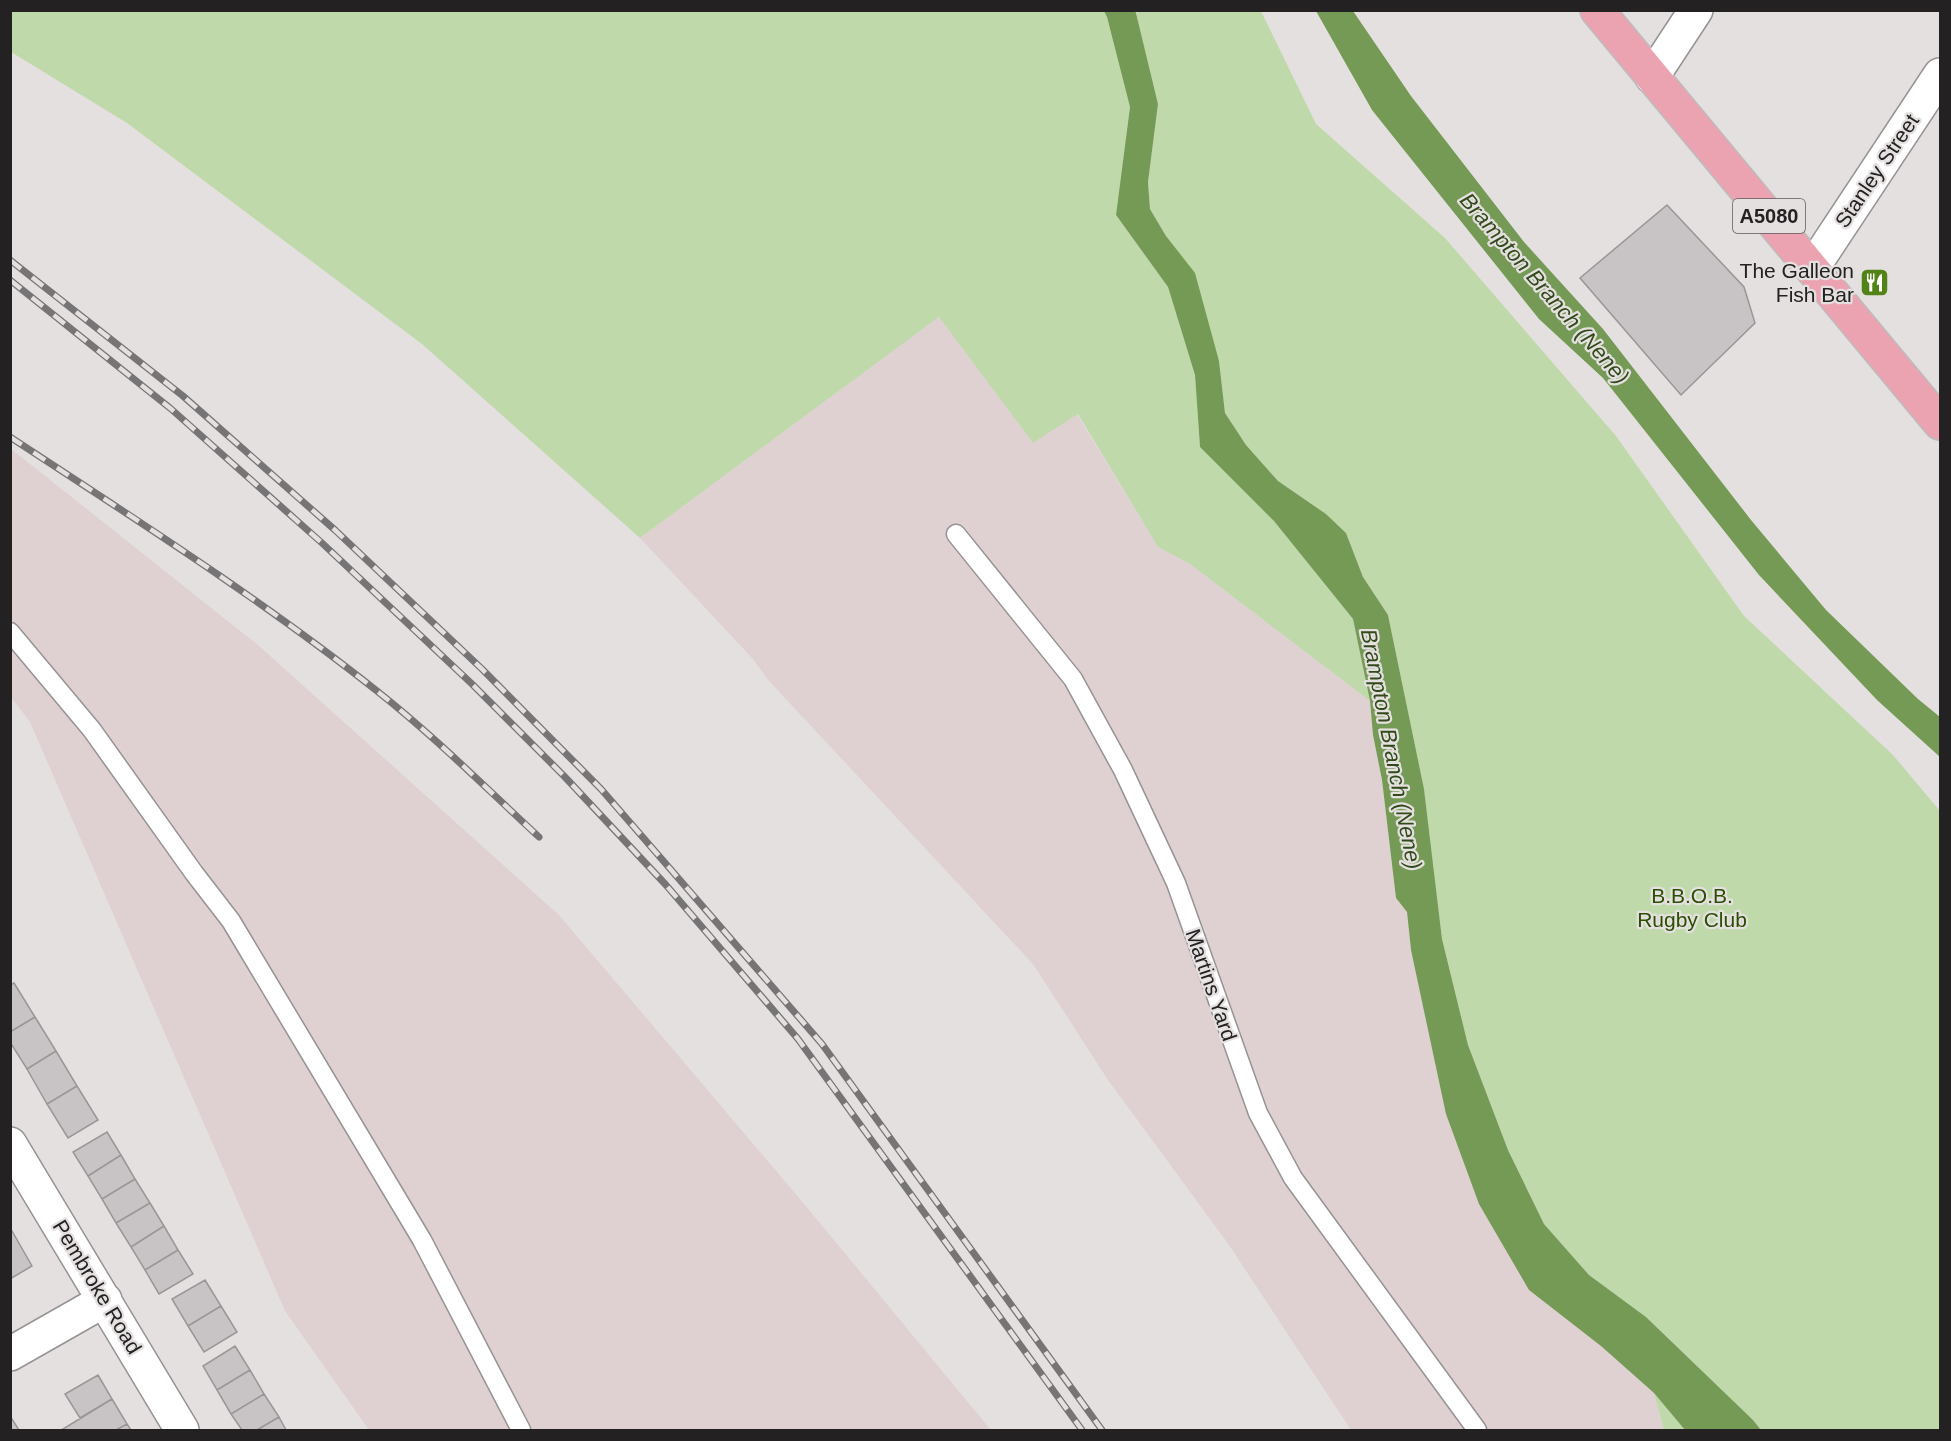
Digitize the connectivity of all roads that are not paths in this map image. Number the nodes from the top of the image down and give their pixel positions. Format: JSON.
{"nodes":[{"id":1,"x":1597,"y":10,"type":"edge"},
{"id":2,"x":1696,"y":10,"type":"edge"},
{"id":3,"x":1941,"y":75,"type":"edge"},
{"id":4,"x":1652,"y":77,"type":"junction"},
{"id":5,"x":1813,"y":267,"type":"junction"},
{"id":6,"x":1941,"y":423,"type":"edge"},
{"id":7,"x":956,"y":534,"type":"dead end"},
{"id":8,"x":10,"y":632,"type":"edge"},
{"id":9,"x":10,"y":1144,"type":"edge"},
{"id":10,"x":105,"y":1300,"type":"junction"},
{"id":11,"x":10,"y":1354,"type":"edge"},
{"id":12,"x":182,"y":1431,"type":"edge"},
{"id":13,"x":521,"y":1431,"type":"edge"},
{"id":14,"x":1477,"y":1431,"type":"edge"}],
"edges":[{"from":1,"to":4,"type":"main road","number":"A5080"},
{"from":2,"to":4,"type":"street"},
{"from":3,"to":5,"type":"street","name":"Stanley Street"},
{"from":4,"to":5,"type":"main road","number":"A5080"},
{"from":5,"to":6,"type":"main road","number":"A5080"},
{"from":7,"to":14,"type":"lane","name":"Martins Yard"},
{"from":8,"to":13,"type":"lane"},
{"from":9,"to":10,"type":"street","name":"Pembroke Road"},
{"from":10,"to":11,"type":"street"},
{"from":10,"to":12,"type":"street","name":"Pembroke Road"}]}
